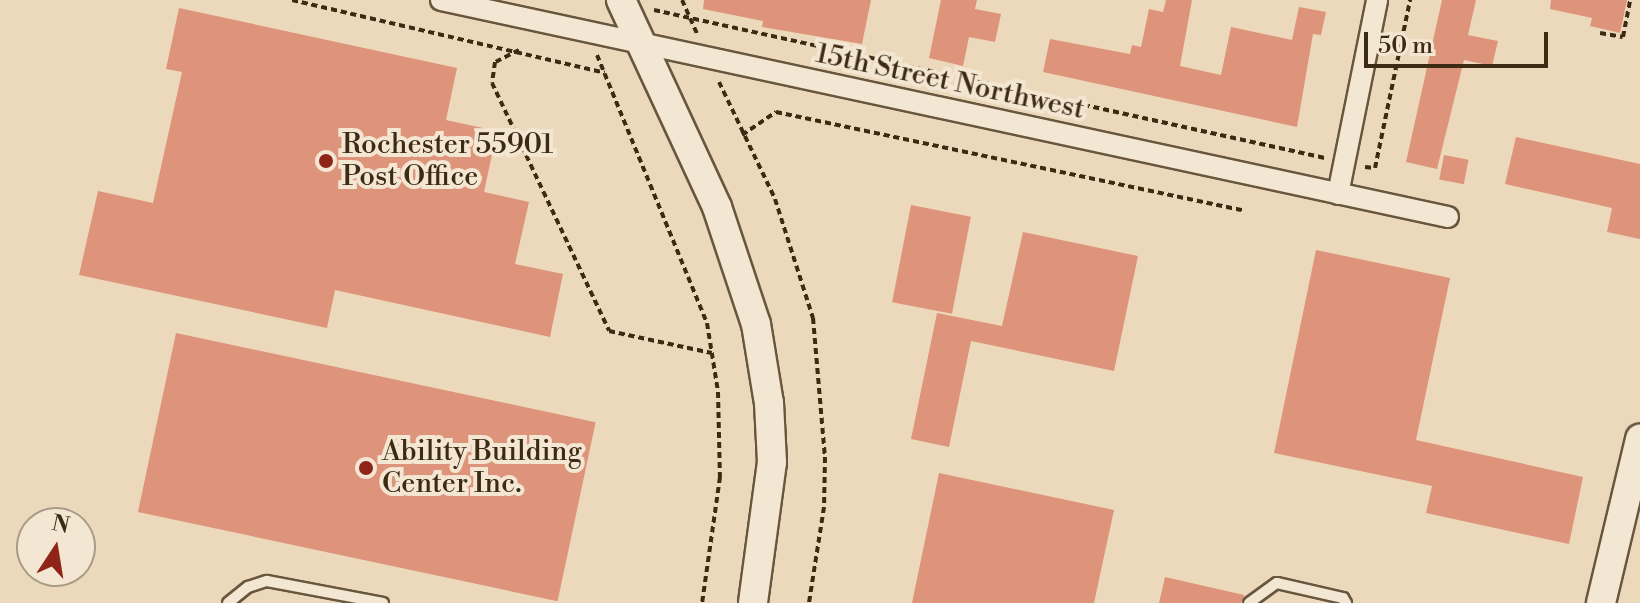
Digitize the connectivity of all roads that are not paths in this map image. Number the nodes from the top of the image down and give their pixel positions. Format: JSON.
{"nodes":[{"id":1,"x":441,"y":0,"type":"edge"},
{"id":2,"x":621,"y":0,"type":"edge"},
{"id":3,"x":1377,"y":0,"type":"edge"},
{"id":4,"x":644,"y":45,"type":"junction"},
{"id":5,"x":1338,"y":194,"type":"junction"},
{"id":6,"x":1448,"y":217,"type":"dead end"},
{"id":7,"x":1640,"y":439,"type":"edge"},
{"id":8,"x":228,"y":603,"type":"edge"},
{"id":9,"x":383,"y":603,"type":"edge"},
{"id":10,"x":753,"y":603,"type":"edge"},
{"id":11,"x":1249,"y":603,"type":"edge"},
{"id":12,"x":1346,"y":603,"type":"edge"},
{"id":13,"x":1601,"y":603,"type":"edge"}],
"edges":[{"from":1,"to":4,"type":"street","name":"15th Street Northwest"},
{"from":2,"to":4,"type":"main road"},
{"from":3,"to":5,"type":"street"},
{"from":4,"to":5,"type":"street","name":"15th Street Northwest"},
{"from":4,"to":10,"type":"main road"},
{"from":5,"to":6,"type":"street","name":"15th Street Northwest"},
{"from":7,"to":13,"type":"main road"},
{"from":8,"to":9,"type":"lane"},
{"from":11,"to":12,"type":"lane"}]}
